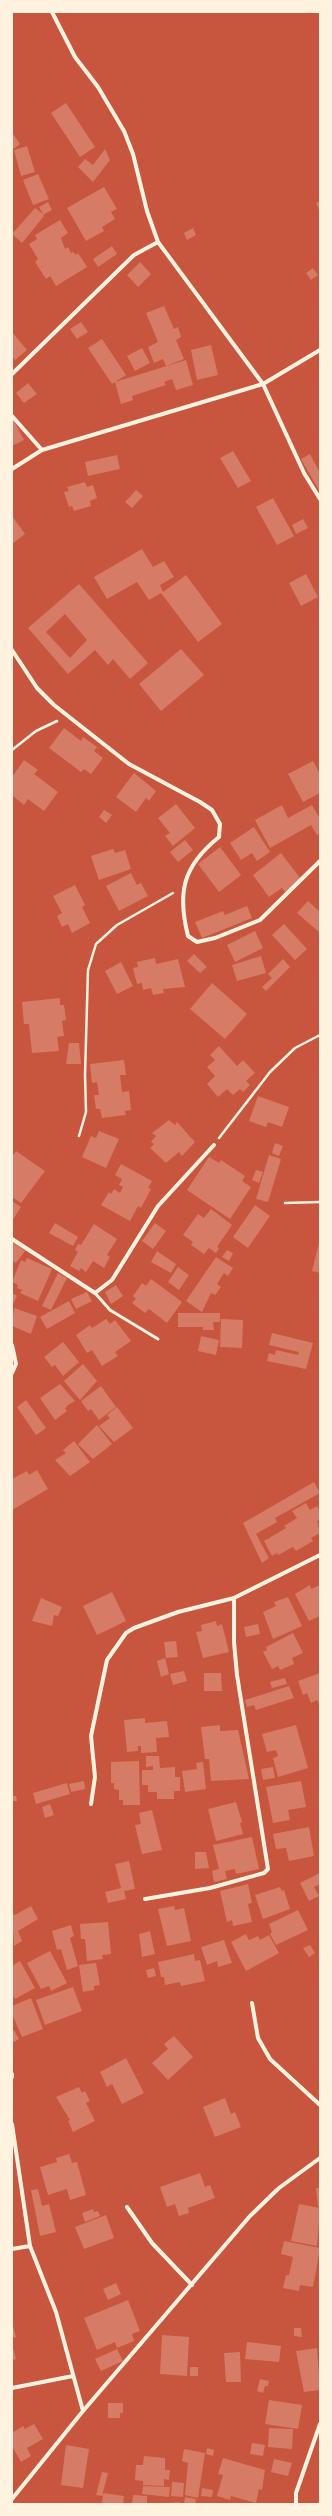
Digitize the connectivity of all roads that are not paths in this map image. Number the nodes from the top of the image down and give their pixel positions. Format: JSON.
{"nodes":[{"id":1,"x":52,"y":12,"type":"edge"},
{"id":2,"x":158,"y":242,"type":"junction"},
{"id":3,"x":320,"y":350,"type":"edge"},
{"id":4,"x":12,"y":374,"type":"edge"},
{"id":5,"x":263,"y":384,"type":"junction"},
{"id":6,"x":12,"y":416,"type":"edge"},
{"id":7,"x":42,"y":450,"type":"junction"},
{"id":8,"x":12,"y":470,"type":"edge"},
{"id":9,"x":320,"y":499,"type":"edge"},
{"id":10,"x":12,"y":650,"type":"edge"},
{"id":11,"x":320,"y":861,"type":"edge"},
{"id":12,"x":214,"y":1145,"type":"road end"},
{"id":13,"x":12,"y":1239,"type":"edge"},
{"id":14,"x":95,"y":1293,"type":"junction"},
{"id":15,"x":158,"y":1339,"type":"dead end"},
{"id":16,"x":12,"y":1345,"type":"edge"},
{"id":17,"x":12,"y":1373,"type":"edge"},
{"id":18,"x":320,"y":1554,"type":"edge"},
{"id":19,"x":234,"y":1598,"type":"junction"},
{"id":20,"x":91,"y":1804,"type":"dead end"},
{"id":21,"x":145,"y":1899,"type":"dead end"},
{"id":22,"x":252,"y":2003,"type":"dead end"},
{"id":23,"x":320,"y":2104,"type":"edge"},
{"id":24,"x":12,"y":2124,"type":"edge"},
{"id":25,"x":320,"y":2158,"type":"edge"},
{"id":26,"x":127,"y":2207,"type":"dead end"},
{"id":27,"x":30,"y":2246,"type":"junction"},
{"id":28,"x":12,"y":2250,"type":"edge"},
{"id":29,"x":192,"y":2285,"type":"junction"},
{"id":30,"x":73,"y":2376,"type":"junction"},
{"id":31,"x":12,"y":2388,"type":"edge"},
{"id":32,"x":83,"y":2411,"type":"junction"},
{"id":33,"x":320,"y":2424,"type":"edge"},
{"id":34,"x":12,"y":2499,"type":"edge"},
{"id":35,"x":296,"y":2504,"type":"edge"}],
"edges":[{"from":1,"to":2,"type":"street"},
{"from":2,"to":4,"type":"street"},
{"from":2,"to":5,"type":"street"},
{"from":3,"to":5,"type":"street"},
{"from":5,"to":7,"type":"street"},
{"from":5,"to":9,"type":"street"},
{"from":6,"to":7,"type":"street"},
{"from":7,"to":8,"type":"street"},
{"from":10,"to":11,"type":"street"},
{"from":12,"to":14,"type":"street"},
{"from":13,"to":14,"type":"street"},
{"from":14,"to":15,"type":"lane"},
{"from":16,"to":17,"type":"street"},
{"from":18,"to":19,"type":"street"},
{"from":19,"to":20,"type":"street"},
{"from":19,"to":21,"type":"street"},
{"from":22,"to":23,"type":"street"},
{"from":24,"to":27,"type":"street"},
{"from":25,"to":29,"type":"street"},
{"from":26,"to":29,"type":"street"},
{"from":27,"to":28,"type":"street"},
{"from":27,"to":30,"type":"street"},
{"from":29,"to":32,"type":"street"},
{"from":30,"to":31,"type":"street"},
{"from":30,"to":32,"type":"street"},
{"from":32,"to":34,"type":"street"},
{"from":33,"to":35,"type":"street"}]}
